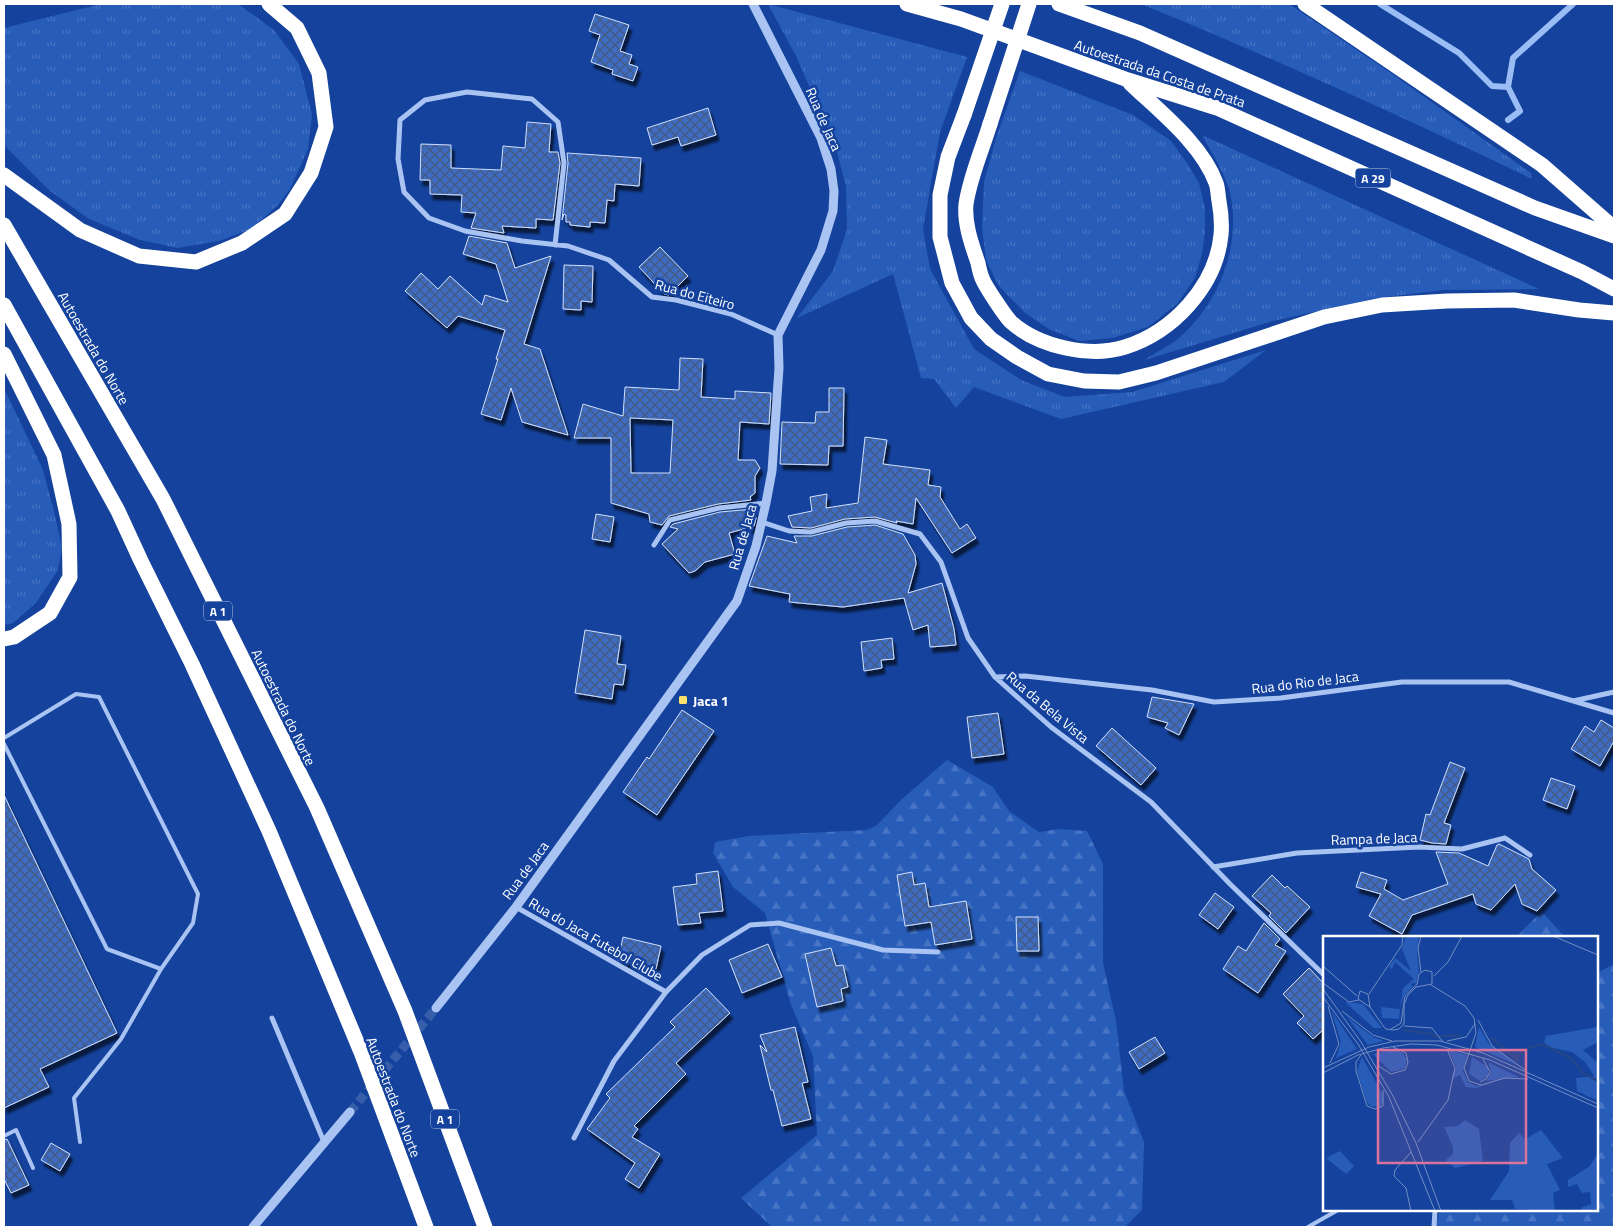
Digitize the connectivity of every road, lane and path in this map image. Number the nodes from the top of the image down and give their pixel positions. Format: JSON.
{"nodes":[{"id":1,"x":269,"y":4,"type":"edge"},
{"id":2,"x":753,"y":4,"type":"edge"},
{"id":3,"x":906,"y":4,"type":"edge"},
{"id":4,"x":1002,"y":4,"type":"edge"},
{"id":5,"x":1028,"y":4,"type":"edge"},
{"id":6,"x":1059,"y":4,"type":"edge"},
{"id":7,"x":1305,"y":4,"type":"edge"},
{"id":8,"x":1128,"y":80,"type":"junction"},
{"id":9,"x":4,"y":175,"type":"edge"},
{"id":10,"x":4,"y":225,"type":"edge"},
{"id":11,"x":1614,"y":228,"type":"edge"},
{"id":12,"x":1614,"y":236,"type":"edge"},
{"id":13,"x":555,"y":245,"type":"junction"},
{"id":14,"x":1614,"y":289,"type":"edge"},
{"id":15,"x":4,"y":304,"type":"edge"},
{"id":16,"x":1614,"y":312,"type":"edge"},
{"id":17,"x":778,"y":335,"type":"junction"},
{"id":18,"x":4,"y":354,"type":"edge"},
{"id":19,"x":766,"y":503,"type":"junction"},
{"id":20,"x":762,"y":522,"type":"junction"},
{"id":21,"x":654,"y":545,"type":"dead end"},
{"id":22,"x":4,"y":638,"type":"edge"},
{"id":23,"x":995,"y":677,"type":"junction"},
{"id":24,"x":1614,"y":692,"type":"edge"},
{"id":25,"x":1573,"y":701,"type":"junction"},
{"id":26,"x":1614,"y":713,"type":"edge"},
{"id":27,"x":4,"y":738,"type":"edge"},
{"id":28,"x":4,"y":744,"type":"edge"},
{"id":29,"x":1530,"y":855,"type":"dead end"},
{"id":30,"x":1214,"y":867,"type":"junction"},
{"id":31,"x":516,"y":907,"type":"junction"},
{"id":32,"x":938,"y":952,"type":"dead end"},
{"id":33,"x":161,"y":969,"type":"junction"},
{"id":34,"x":1323,"y":974,"type":"edge"},
{"id":35,"x":666,"y":992,"type":"junction"},
{"id":36,"x":436,"y":1008,"type":"tunnel mouth"},
{"id":37,"x":272,"y":1018,"type":"dead end"},
{"id":38,"x":350,"y":1112,"type":"tunnel mouth"},
{"id":39,"x":4,"y":1136,"type":"edge"},
{"id":40,"x":574,"y":1138,"type":"dead end"},
{"id":41,"x":80,"y":1142,"type":"dead end"},
{"id":42,"x":324,"y":1142,"type":"junction"},
{"id":43,"x":33,"y":1168,"type":"dead end"},
{"id":44,"x":1336,"y":1211,"type":"edge"},
{"id":45,"x":1435,"y":1211,"type":"edge"},
{"id":46,"x":253,"y":1227,"type":"edge"},
{"id":47,"x":426,"y":1227,"type":"edge"},
{"id":48,"x":484,"y":1227,"type":"edge"},
{"id":49,"x":1308,"y":1227,"type":"edge"},
{"id":50,"x":1434,"y":1227,"type":"edge"}],
"edges":[{"from":1,"to":9,"type":"highway"},
{"from":2,"to":17,"type":"street","name":"Rua de Jaca"},
{"from":3,"to":8,"type":"highway","name":"Autoestrada da Costa de Prata","number":"A 29"},
{"from":4,"to":16,"type":"highway","bridge":true},
{"from":5,"to":8,"type":"highway","bridge":true},
{"from":6,"to":12,"type":"highway","name":"Autoestrada da Costa de Prata"},
{"from":7,"to":11,"type":"highway"},
{"from":8,"to":14,"type":"highway","name":"Autoestrada da Costa de Prata","number":"A 29"},
{"from":10,"to":48,"type":"highway","name":"Autoestrada do Norte","number":"A 1"},
{"from":13,"to":13,"type":"street"},
{"from":13,"to":17,"type":"street","name":"Rua do Eiteiro"},
{"from":15,"to":47,"type":"highway","name":"Autoestrada do Norte"},
{"from":17,"to":19,"type":"street","name":"Rua de Jaca"},
{"from":18,"to":22,"type":"highway"},
{"from":19,"to":20,"type":"street","name":"Rua de Jaca"},
{"from":19,"to":21,"type":"street"},
{"from":20,"to":23,"type":"street","name":"Rua da Bela Vista"},
{"from":20,"to":31,"type":"street","name":"Rua de Jaca"},
{"from":23,"to":25,"type":"street","name":"Rua do Rio de Jaca"},
{"from":23,"to":30,"type":"street","name":"Rua da Bela Vista"},
{"from":24,"to":25,"type":"street"},
{"from":25,"to":26,"type":"street","name":"Rua do Rio de Jaca"},
{"from":27,"to":33,"type":"lane"},
{"from":28,"to":33,"type":"lane"},
{"from":29,"to":30,"type":"street","name":"Rampa de Jaca"},
{"from":30,"to":34,"type":"street","name":"Rua da Bela Vista"},
{"from":31,"to":35,"type":"street","name":"Rua do Jaca Futebol Clube"},
{"from":31,"to":36,"type":"street","name":"Rua de Jaca"},
{"from":32,"to":35,"type":"street","name":"Rua do Jaca Futebol Clube"},
{"from":33,"to":41,"type":"lane"},
{"from":35,"to":40,"type":"street","name":"Rua do Jaca Futebol Clube"},
{"from":37,"to":42,"type":"street"},
{"from":38,"to":42,"type":"street"},
{"from":39,"to":43,"type":"lane"},
{"from":42,"to":46,"type":"street"},
{"from":44,"to":49,"type":"lane"},
{"from":45,"to":50,"type":"street"}]}
